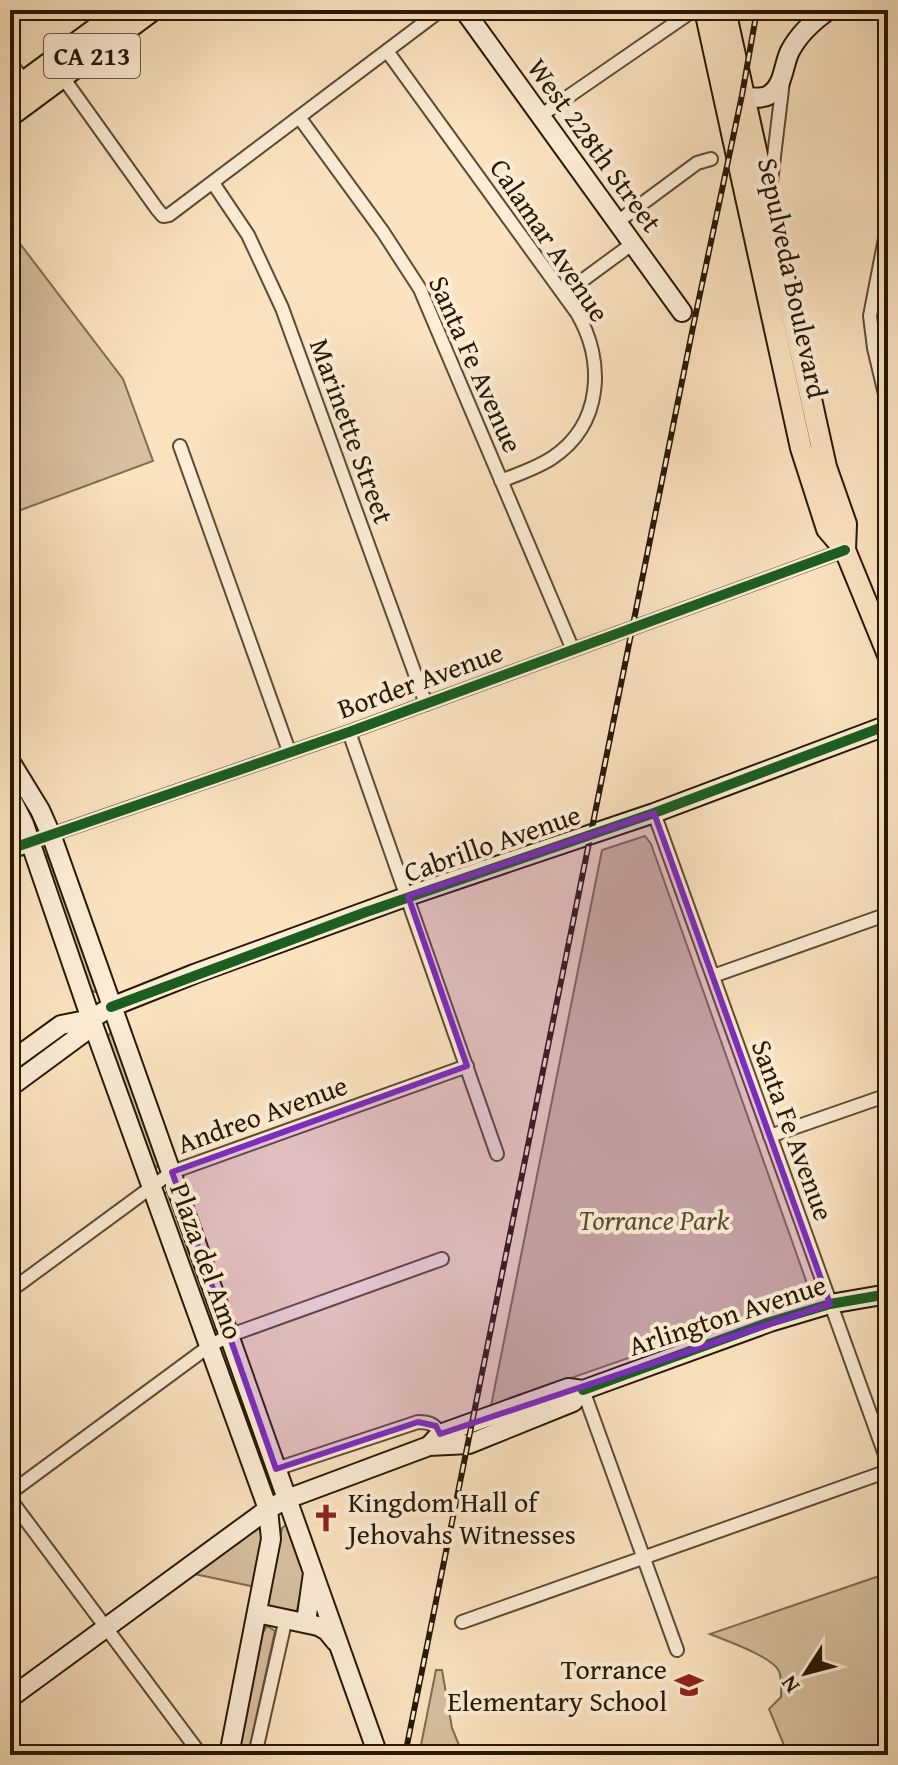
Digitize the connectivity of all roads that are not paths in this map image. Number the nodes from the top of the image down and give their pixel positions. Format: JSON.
{"nodes":[{"id":1,"x":121,"y":10,"type":"edge"},
{"id":2,"x":153,"y":10,"type":"edge"},
{"id":3,"x":441,"y":10,"type":"edge"},
{"id":4,"x":464,"y":10,"type":"edge"},
{"id":5,"x":694,"y":10,"type":"edge"},
{"id":6,"x":705,"y":10,"type":"edge"},
{"id":7,"x":725,"y":10,"type":"edge"},
{"id":8,"x":829,"y":10,"type":"edge"},
{"id":9,"x":387,"y":51,"type":"junction"},
{"id":10,"x":10,"y":62,"type":"edge"},
{"id":11,"x":57,"y":69,"type":"junction"},
{"id":12,"x":784,"y":69,"type":"junction"},
{"id":13,"x":23,"y":90,"type":"edge"},
{"id":14,"x":734,"y":97,"type":"junction"},
{"id":15,"x":10,"y":116,"type":"edge"},
{"id":16,"x":540,"y":116,"type":"junction"},
{"id":17,"x":299,"y":117,"type":"junction"},
{"id":18,"x":711,"y":159,"type":"dead end"},
{"id":19,"x":213,"y":183,"type":"junction"},
{"id":20,"x":769,"y":201,"type":"junction"},
{"id":21,"x":616,"y":223,"type":"junction"},
{"id":22,"x":888,"y":223,"type":"edge"},
{"id":23,"x":632,"y":244,"type":"junction"},
{"id":24,"x":564,"y":294,"type":"junction"},
{"id":25,"x":682,"y":312,"type":"dead end"},
{"id":26,"x":795,"y":370,"type":"junction"},
{"id":27,"x":888,"y":407,"type":"edge"},
{"id":28,"x":180,"y":446,"type":"dead end"},
{"id":29,"x":501,"y":481,"type":"junction"},
{"id":30,"x":845,"y":550,"type":"junction"},
{"id":31,"x":573,"y":650,"type":"junction"},
{"id":32,"x":888,"y":655,"type":"edge"},
{"id":33,"x":426,"y":704,"type":"junction"},
{"id":34,"x":888,"y":725,"type":"edge"},
{"id":35,"x":349,"y":732,"type":"junction"},
{"id":36,"x":289,"y":751,"type":"junction"},
{"id":37,"x":10,"y":761,"type":"edge"},
{"id":38,"x":10,"y":796,"type":"edge"},
{"id":39,"x":654,"y":813,"type":"junction"},
{"id":40,"x":52,"y":837,"type":"junction"},
{"id":41,"x":30,"y":842,"type":"junction"},
{"id":42,"x":10,"y":849,"type":"edge"},
{"id":43,"x":408,"y":896,"type":"junction"},
{"id":44,"x":888,"y":914,"type":"edge"},
{"id":45,"x":713,"y":976,"type":"junction"},
{"id":46,"x":111,"y":1007,"type":"junction"},
{"id":47,"x":91,"y":1019,"type":"junction"},
{"id":48,"x":10,"y":1062,"type":"edge"},
{"id":49,"x":467,"y":1066,"type":"junction"},
{"id":50,"x":10,"y":1087,"type":"edge"},
{"id":51,"x":888,"y":1095,"type":"edge"},
{"id":52,"x":770,"y":1136,"type":"junction"},
{"id":53,"x":497,"y":1154,"type":"dead end"},
{"id":54,"x":172,"y":1172,"type":"junction"},
{"id":55,"x":151,"y":1187,"type":"junction"},
{"id":56,"x":442,"y":1259,"type":"dead end"},
{"id":57,"x":10,"y":1291,"type":"edge"},
{"id":58,"x":888,"y":1294,"type":"edge"},
{"id":59,"x":830,"y":1304,"type":"junction"},
{"id":60,"x":228,"y":1336,"type":"junction"},
{"id":61,"x":208,"y":1347,"type":"junction"},
{"id":62,"x":583,"y":1390,"type":"junction"},
{"id":63,"x":434,"y":1440,"type":"junction"},
{"id":64,"x":888,"y":1463,"type":"edge"},
{"id":65,"x":276,"y":1469,"type":"junction"},
{"id":66,"x":888,"y":1471,"type":"edge"},
{"id":67,"x":10,"y":1496,"type":"edge"},
{"id":68,"x":287,"y":1499,"type":"junction"},
{"id":69,"x":268,"y":1509,"type":"junction"},
{"id":70,"x":644,"y":1557,"type":"junction"},
{"id":71,"x":313,"y":1571,"type":"junction"},
{"id":72,"x":257,"y":1613,"type":"junction"},
{"id":73,"x":286,"y":1618,"type":"junction"},
{"id":74,"x":306,"y":1622,"type":"junction"},
{"id":75,"x":462,"y":1622,"type":"dead end"},
{"id":76,"x":106,"y":1626,"type":"junction"},
{"id":77,"x":677,"y":1650,"type":"dead end"},
{"id":78,"x":347,"y":1662,"type":"junction"},
{"id":79,"x":10,"y":1698,"type":"edge"},
{"id":80,"x":227,"y":1752,"type":"edge"},
{"id":81,"x":201,"y":1755,"type":"edge"},
{"id":82,"x":255,"y":1755,"type":"edge"},
{"id":83,"x":378,"y":1755,"type":"edge"}],
"edges":[{"from":1,"to":11,"type":"main road","number":"CA 213"},
{"from":2,"to":11,"type":"main road","number":"CA 213"},
{"from":3,"to":9,"type":"street"},
{"from":4,"to":16,"type":"main road","name":"West 228th Street"},
{"from":5,"to":16,"type":"street"},
{"from":6,"to":14,"type":"main road","name":"Sepulveda Boulevard"},
{"from":7,"to":14,"type":"main road","name":"Sepulveda Boulevard"},
{"from":8,"to":12,"type":"main road"},
{"from":9,"to":17,"type":"street"},
{"from":9,"to":24,"type":"street","name":"Calamar Avenue"},
{"from":10,"to":13,"type":"street"},
{"from":11,"to":13,"type":"main road","number":"CA 213"},
{"from":11,"to":19,"type":"street"},
{"from":12,"to":14,"type":"main road"},
{"from":12,"to":20,"type":"street"},
{"from":13,"to":15,"type":"main road","number":"CA 213"},
{"from":14,"to":20,"type":"main road","name":"Sepulveda Boulevard"},
{"from":14,"to":26,"type":"main road","name":"Sepulveda Boulevard"},
{"from":16,"to":21,"type":"main road","name":"West 228th Street"},
{"from":17,"to":19,"type":"street"},
{"from":17,"to":29,"type":"street","name":"Santa Fe Avenue"},
{"from":18,"to":21,"type":"street"},
{"from":19,"to":33,"type":"street","name":"Marinette Street"},
{"from":20,"to":26,"type":"main road","name":"Sepulveda Boulevard"},
{"from":21,"to":23,"type":"main road","name":"West 228th Street"},
{"from":22,"to":27,"type":"street"},
{"from":23,"to":24,"type":"street"},
{"from":23,"to":25,"type":"main road","name":"West 228th Street"},
{"from":24,"to":29,"type":"street","name":"Calamar Avenue"},
{"from":26,"to":30,"type":"main road","name":"Sepulveda Boulevard"},
{"from":28,"to":36,"type":"street"},
{"from":29,"to":31,"type":"street","name":"Santa Fe Avenue"},
{"from":30,"to":31,"type":"street","name":"Border Avenue"},
{"from":30,"to":32,"type":"main road","name":"Sepulveda Boulevard"},
{"from":31,"to":33,"type":"street","name":"Border Avenue"},
{"from":33,"to":35,"type":"street","name":"Border Avenue"},
{"from":34,"to":39,"type":"main road","name":"Cabrillo Avenue"},
{"from":35,"to":36,"type":"street","name":"Border Avenue"},
{"from":35,"to":43,"type":"street"},
{"from":36,"to":40,"type":"street","name":"Border Avenue"},
{"from":37,"to":40,"type":"main road","name":"Plaza del Amo"},
{"from":38,"to":41,"type":"main road","name":"Plaza del Amo"},
{"from":39,"to":43,"type":"main road","name":"Cabrillo Avenue"},
{"from":39,"to":45,"type":"street","name":"Santa Fe Avenue"},
{"from":40,"to":41,"type":"street","name":"Border Avenue"},
{"from":40,"to":46,"type":"main road","name":"Plaza del Amo"},
{"from":41,"to":42,"type":"main road","name":"Border Avenue"},
{"from":41,"to":47,"type":"main road","name":"Plaza del Amo"},
{"from":43,"to":46,"type":"main road","name":"Cabrillo Avenue"},
{"from":43,"to":49,"type":"street"},
{"from":44,"to":45,"type":"street"},
{"from":45,"to":52,"type":"street","name":"Santa Fe Avenue"},
{"from":46,"to":47,"type":"main road","name":"Cabrillo Avenue"},
{"from":46,"to":54,"type":"main road","name":"Plaza del Amo"},
{"from":47,"to":48,"type":"main road","name":"Cabrillo Avenue"},
{"from":47,"to":50,"type":"main road","name":"Cabrillo Avenue"},
{"from":47,"to":55,"type":"main road","name":"Plaza del Amo"},
{"from":49,"to":53,"type":"street"},
{"from":49,"to":54,"type":"street","name":"Andreo Avenue"},
{"from":51,"to":52,"type":"street"},
{"from":52,"to":59,"type":"street","name":"Santa Fe Avenue"},
{"from":54,"to":55,"type":"street","name":"Andreo Avenue"},
{"from":54,"to":60,"type":"main road","name":"Plaza del Amo"},
{"from":55,"to":57,"type":"street","name":"Andreo Avenue"},
{"from":55,"to":61,"type":"main road","name":"Plaza del Amo"},
{"from":56,"to":60,"type":"street"},
{"from":58,"to":59,"type":"main road","name":"Arlington Avenue"},
{"from":59,"to":62,"type":"main road","name":"Arlington Avenue"},
{"from":59,"to":64,"type":"street","name":"Santa Fe Avenue"},
{"from":60,"to":61,"type":"street"},
{"from":60,"to":65,"type":"main road","name":"Plaza del Amo"},
{"from":61,"to":67,"type":"street"},
{"from":61,"to":69,"type":"main road","name":"Plaza del Amo"},
{"from":62,"to":63,"type":"main road","name":"Arlington Avenue"},
{"from":62,"to":70,"type":"street"},
{"from":63,"to":65,"type":"street","name":"Arlington Avenue"},
{"from":63,"to":68,"type":"main road","name":"Arlington Avenue"},
{"from":65,"to":68,"type":"main road","name":"Plaza del Amo"},
{"from":66,"to":70,"type":"street"},
{"from":67,"to":76,"type":"street"},
{"from":68,"to":69,"type":"main road","name":"Arlington Avenue"},
{"from":68,"to":71,"type":"main road","name":"Plaza del Amo"},
{"from":69,"to":72,"type":"main road","name":"Plaza del Amo"},
{"from":69,"to":76,"type":"main road","name":"Arlington Avenue"},
{"from":70,"to":75,"type":"street"},
{"from":70,"to":77,"type":"street"},
{"from":71,"to":74,"type":"main road"},
{"from":71,"to":78,"type":"main road","name":"Plaza del Amo"},
{"from":72,"to":73,"type":"main road"},
{"from":72,"to":80,"type":"main road","name":"Plaza del Amo"},
{"from":73,"to":74,"type":"main road"},
{"from":73,"to":82,"type":"street"},
{"from":74,"to":78,"type":"main road"},
{"from":76,"to":79,"type":"main road","name":"Arlington Avenue"},
{"from":76,"to":81,"type":"street"},
{"from":78,"to":83,"type":"main road"}]}
